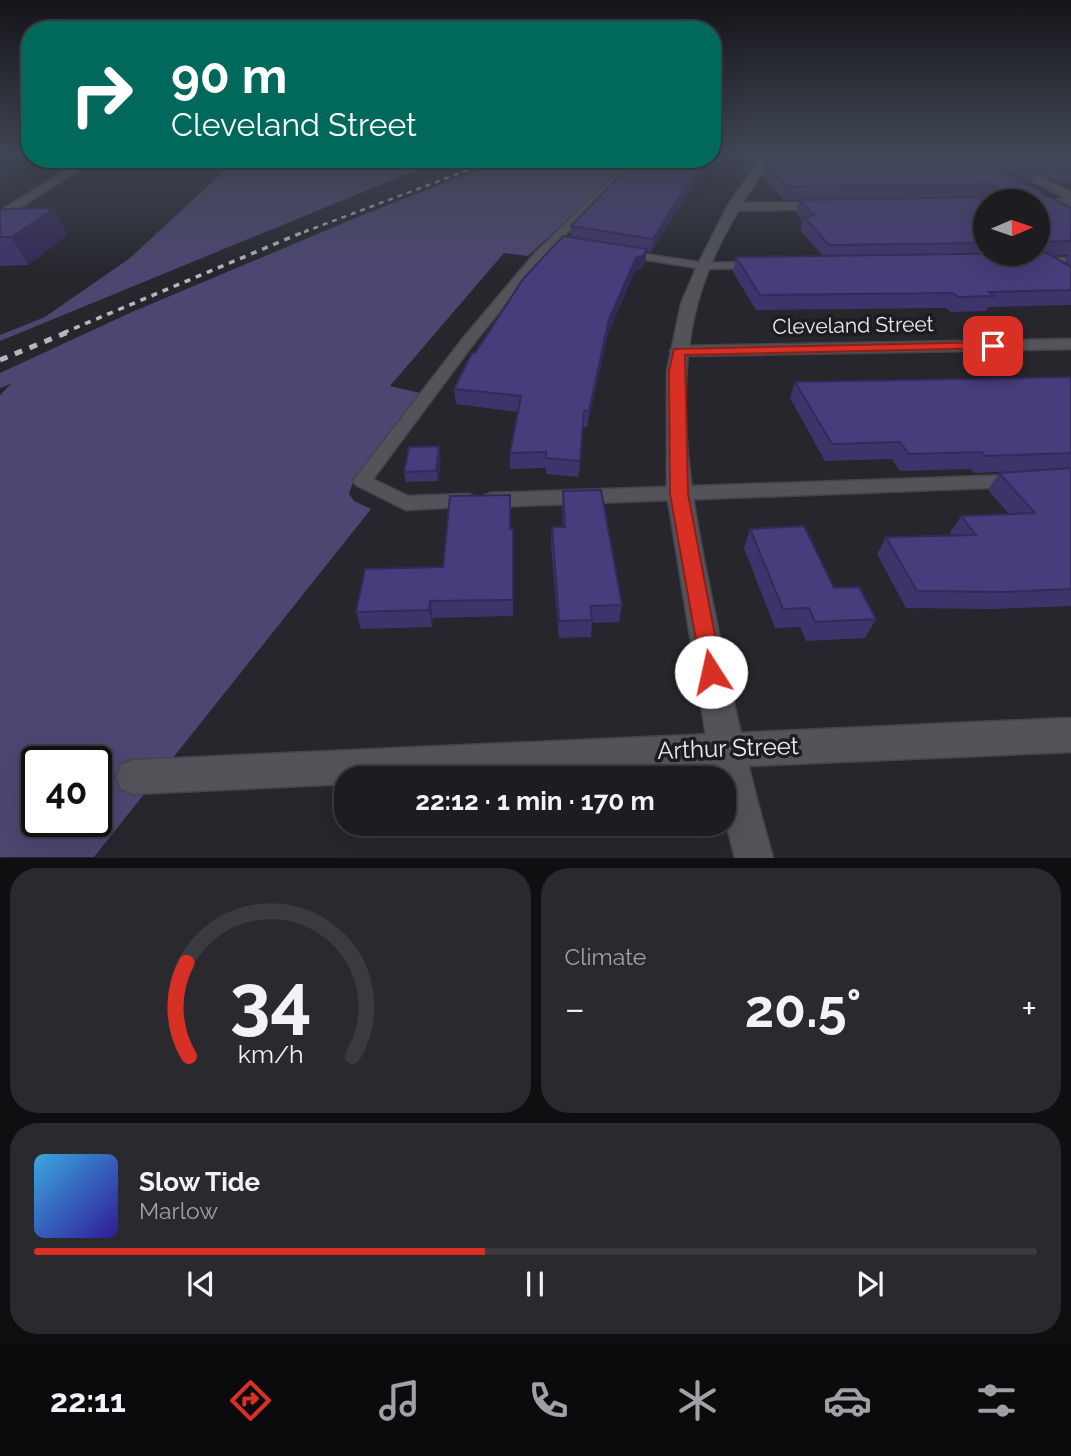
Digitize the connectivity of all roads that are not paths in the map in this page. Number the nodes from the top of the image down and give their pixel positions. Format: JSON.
{"nodes":[{"id":1,"x":37,"y":193,"type":"edge"},
{"id":2,"x":602,"y":193,"type":"edge"},
{"id":3,"x":743,"y":193,"type":"edge"},
{"id":4,"x":1071,"y":202,"type":"edge"},
{"id":5,"x":1050,"y":203,"type":"edge"},
{"id":6,"x":838,"y":205,"type":"edge"},
{"id":7,"x":733,"y":207,"type":"junction"},
{"id":8,"x":0,"y":216,"type":"edge"},
{"id":9,"x":552,"y":242,"type":"junction"},
{"id":10,"x":570,"y":245,"type":"edge"},
{"id":11,"x":616,"y":252,"type":"edge"},
{"id":12,"x":1050,"y":261,"type":"edge"},
{"id":13,"x":1071,"y":261,"type":"edge"},
{"id":14,"x":771,"y":265,"type":"edge"},
{"id":15,"x":704,"y":266,"type":"junction"},
{"id":16,"x":1048,"y":266,"type":"edge"},
{"id":17,"x":1061,"y":275,"type":"edge"},
{"id":18,"x":1071,"y":344,"type":"edge"},
{"id":19,"x":679,"y":351,"type":"junction"},
{"id":20,"x":1031,"y":480,"type":"edge"},
{"id":21,"x":679,"y":494,"type":"junction"},
{"id":22,"x":1071,"y":735,"type":"edge"},
{"id":23,"x":725,"y":748,"type":"junction"},
{"id":24,"x":133,"y":777,"type":"dead end"},
{"id":25,"x":754,"y":858,"type":"edge"}],
"edges":[{"from":1,"to":8,"type":"street"},
{"from":2,"to":9,"type":"lane"},
{"from":3,"to":7,"type":"street"},
{"from":4,"to":5,"type":"street"},
{"from":6,"to":7,"type":"street"},
{"from":7,"to":15,"type":"street"},
{"from":9,"to":10,"type":"lane"},
{"from":9,"to":21,"type":"lane"},
{"from":11,"to":15,"type":"lane"},
{"from":12,"to":13,"type":"lane"},
{"from":14,"to":15,"type":"lane"},
{"from":15,"to":19,"type":"street"},
{"from":16,"to":17,"type":"lane"},
{"from":18,"to":19,"type":"street","name":"Cleveland Street"},
{"from":19,"to":21,"type":"street"},
{"from":20,"to":21,"type":"lane"},
{"from":21,"to":23,"type":"street"},
{"from":22,"to":23,"type":"street","name":"Arthur Street"},
{"from":23,"to":24,"type":"street","name":"Arthur Street"},
{"from":23,"to":25,"type":"street"}]}
